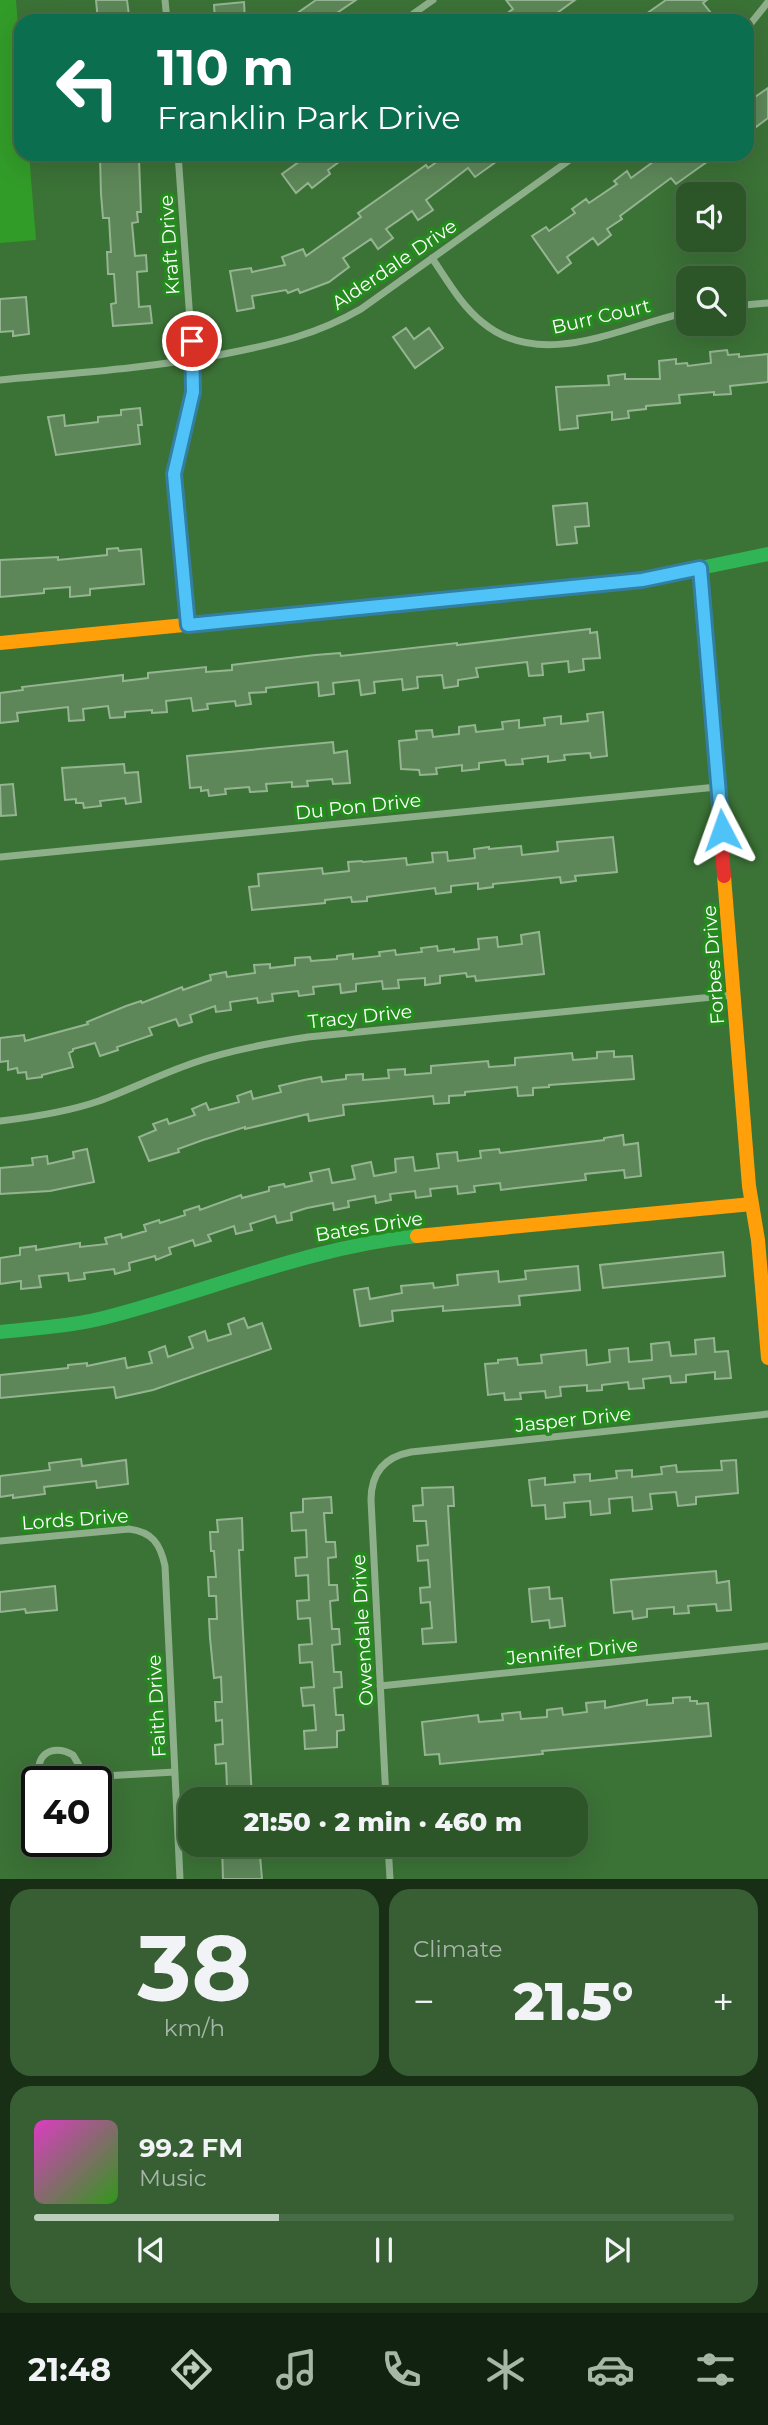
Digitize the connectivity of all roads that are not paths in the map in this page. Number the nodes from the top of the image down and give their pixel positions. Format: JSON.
{"nodes":[{"id":1,"x":433,"y":0,"type":"edge"},
{"id":2,"x":768,"y":2,"type":"edge"},
{"id":3,"x":413,"y":14,"type":"edge"},
{"id":4,"x":754,"y":19,"type":"edge"},
{"id":5,"x":179,"y":161,"type":"edge"},
{"id":6,"x":568,"y":161,"type":"edge"},
{"id":7,"x":432,"y":258,"type":"junction"},
{"id":8,"x":768,"y":303,"type":"edge"},
{"id":9,"x":746,"y":305,"type":"edge"},
{"id":10,"x":676,"y":315,"type":"edge"},
{"id":11,"x":194,"y":359,"type":"junction"},
{"id":12,"x":0,"y":380,"type":"edge"},
{"id":13,"x":768,"y":554,"type":"edge"},
{"id":14,"x":700,"y":568,"type":"junction"},
{"id":15,"x":188,"y":625,"type":"junction"},
{"id":16,"x":0,"y":643,"type":"edge"},
{"id":17,"x":719,"y":786,"type":"junction"},
{"id":18,"x":0,"y":858,"type":"edge"},
{"id":19,"x":734,"y":995,"type":"junction"},
{"id":20,"x":0,"y":1121,"type":"edge"},
{"id":21,"x":752,"y":1204,"type":"junction"},
{"id":22,"x":0,"y":1332,"type":"edge"},
{"id":23,"x":768,"y":1358,"type":"edge"},
{"id":24,"x":768,"y":1414,"type":"edge"},
{"id":25,"x":384,"y":1462,"type":"joint"},
{"id":26,"x":151,"y":1535,"type":"joint"},
{"id":27,"x":0,"y":1541,"type":"edge"},
{"id":28,"x":768,"y":1646,"type":"edge"},
{"id":29,"x":380,"y":1686,"type":"junction"},
{"id":30,"x":38,"y":1766,"type":"edge"},
{"id":31,"x":78,"y":1766,"type":"edge"},
{"id":32,"x":175,"y":1772,"type":"junction"},
{"id":33,"x":112,"y":1777,"type":"edge"},
{"id":34,"x":385,"y":1787,"type":"edge"},
{"id":35,"x":389,"y":1857,"type":"edge"},
{"id":36,"x":180,"y":1879,"type":"edge"},
{"id":37,"x":390,"y":1879,"type":"edge"}],
"edges":[{"from":1,"to":3,"type":"street"},
{"from":2,"to":4,"type":"street"},
{"from":5,"to":11,"type":"street","name":"Kraft Drive"},
{"from":6,"to":7,"type":"street","name":"Alderdale Drive"},
{"from":7,"to":10,"type":"street","name":"Burr Court"},
{"from":7,"to":11,"type":"street","name":"Alderdale Drive"},
{"from":8,"to":9,"type":"street"},
{"from":11,"to":12,"type":"street","name":"Alderdale Drive"},
{"from":11,"to":15,"type":"street","name":"Kraft Drive"},
{"from":13,"to":14,"type":"street"},
{"from":14,"to":15,"type":"street"},
{"from":14,"to":17,"type":"street","name":"Forbes Drive"},
{"from":15,"to":16,"type":"street"},
{"from":17,"to":18,"type":"street","name":"Du Pon Drive"},
{"from":17,"to":19,"type":"street","name":"Forbes Drive"},
{"from":19,"to":20,"type":"street","name":"Tracy Drive"},
{"from":19,"to":21,"type":"street","name":"Forbes Drive"},
{"from":21,"to":22,"type":"street","name":"Bates Drive"},
{"from":21,"to":23,"type":"street","name":"Forbes Drive"},
{"from":24,"to":25,"type":"street","name":"Jasper Drive"},
{"from":25,"to":29,"type":"street","name":"Owendale Drive"},
{"from":26,"to":27,"type":"street","name":"Lords Drive"},
{"from":26,"to":32,"type":"street","name":"Faith Drive"},
{"from":28,"to":29,"type":"street","name":"Jennifer Drive"},
{"from":29,"to":34,"type":"street","name":"Owendale Drive"},
{"from":30,"to":31,"type":"street"},
{"from":32,"to":33,"type":"street"},
{"from":32,"to":36,"type":"street","name":"Faith Drive"},
{"from":35,"to":37,"type":"street"}]}
